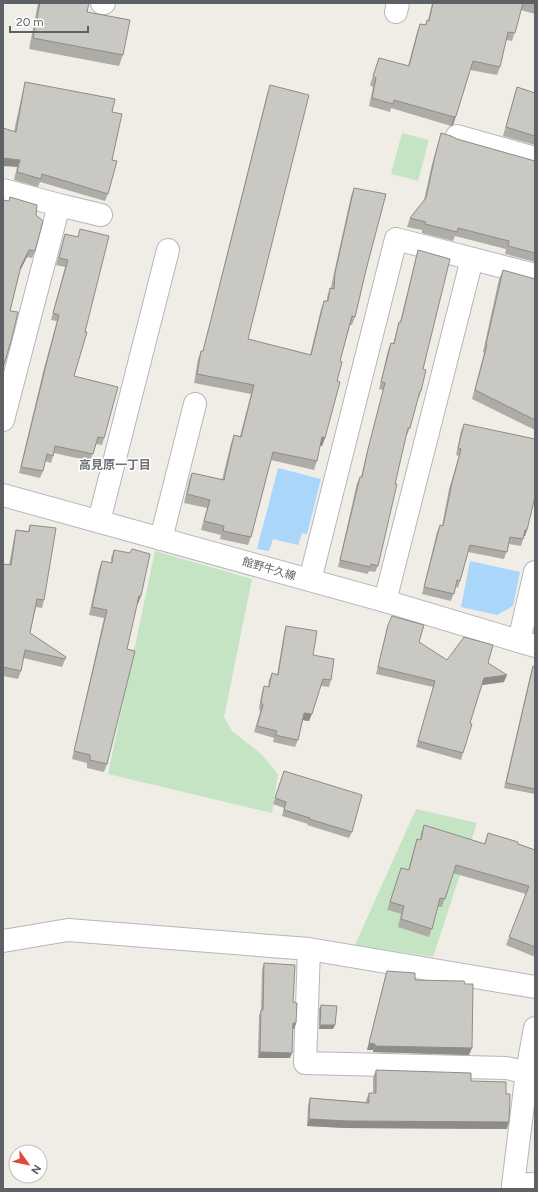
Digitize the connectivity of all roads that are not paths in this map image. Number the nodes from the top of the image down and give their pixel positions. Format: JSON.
{"nodes":[{"id":1,"x":457,"y":136,"type":"dead end"},
{"id":2,"x":535,"y":158,"type":"edge"},
{"id":3,"x":3,"y":190,"type":"edge"},
{"id":4,"x":60,"y":204,"type":"junction"},
{"id":5,"x":101,"y":215,"type":"dead end"},
{"id":6,"x":168,"y":250,"type":"dead end"},
{"id":7,"x":472,"y":258,"type":"junction"},
{"id":8,"x":535,"y":275,"type":"edge"},
{"id":9,"x":195,"y":404,"type":"dead end"},
{"id":10,"x":3,"y":420,"type":"edge"},
{"id":11,"x":3,"y":495,"type":"edge"},
{"id":12,"x":99,"y":521,"type":"junction"},
{"id":13,"x":161,"y":539,"type":"junction"},
{"id":14,"x":535,"y":572,"type":"edge"},
{"id":15,"x":310,"y":580,"type":"junction"},
{"id":16,"x":385,"y":601,"type":"junction"},
{"id":17,"x":527,"y":644,"type":"edge"},
{"id":18,"x":3,"y":942,"type":"edge"},
{"id":19,"x":309,"y":949,"type":"junction"},
{"id":20,"x":535,"y":987,"type":"edge"},
{"id":21,"x":535,"y":1028,"type":"edge"},
{"id":22,"x":531,"y":1073,"type":"edge"},
{"id":23,"x":535,"y":1184,"type":"edge"}],
"edges":[{"from":1,"to":2,"type":"street"},
{"from":3,"to":4,"type":"street"},
{"from":4,"to":5,"type":"street"},
{"from":4,"to":10,"type":"street"},
{"from":6,"to":12,"type":"street"},
{"from":7,"to":8,"type":"street"},
{"from":7,"to":15,"type":"street"},
{"from":7,"to":16,"type":"street"},
{"from":9,"to":13,"type":"street"},
{"from":11,"to":12,"type":"street","name":"館野牛久線"},
{"from":12,"to":13,"type":"street","name":"館野牛久線"},
{"from":13,"to":15,"type":"street","name":"館野牛久線"},
{"from":14,"to":17,"type":"street"},
{"from":15,"to":16,"type":"street","name":"館野牛久線"},
{"from":16,"to":17,"type":"street","name":"館野牛久線"},
{"from":18,"to":19,"type":"street"},
{"from":19,"to":20,"type":"street"},
{"from":19,"to":22,"type":"street"},
{"from":21,"to":22,"type":"street"},
{"from":22,"to":23,"type":"street"}]}
